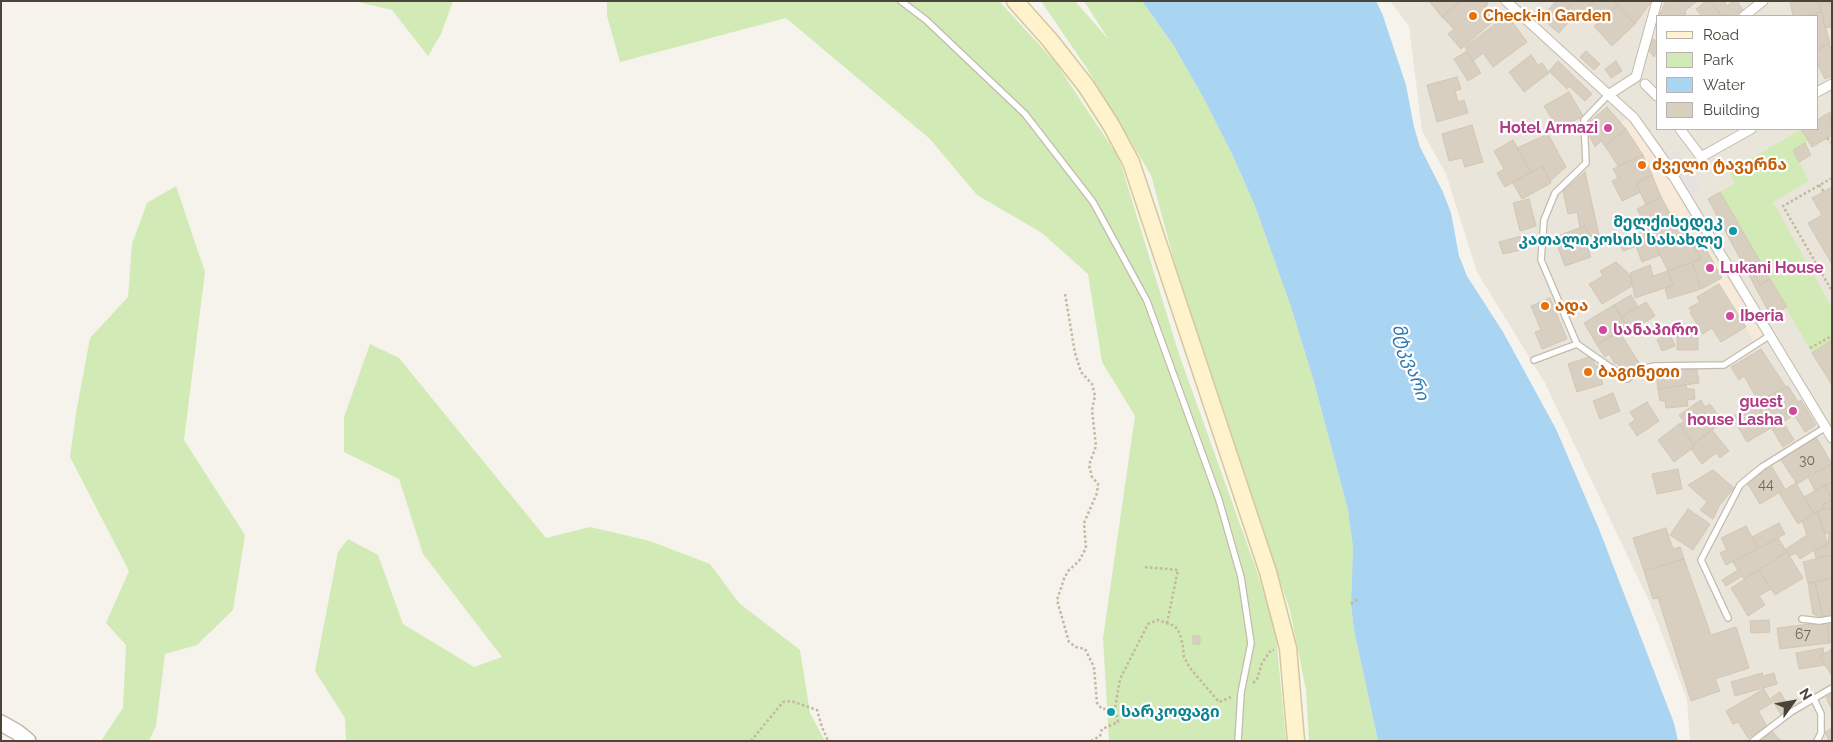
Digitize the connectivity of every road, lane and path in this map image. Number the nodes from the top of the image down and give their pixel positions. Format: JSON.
{"nodes":[{"id":1,"x":900,"y":1,"type":"edge"},
{"id":2,"x":1015,"y":1,"type":"edge"},
{"id":3,"x":1506,"y":1,"type":"edge"},
{"id":4,"x":1657,"y":1,"type":"edge"},
{"id":5,"x":1763,"y":1,"type":"edge"},
{"id":6,"x":1745,"y":15,"type":"edge"},
{"id":7,"x":1645,"y":84,"type":"dead end"},
{"id":8,"x":1832,"y":84,"type":"edge"},
{"id":9,"x":1656,"y":91,"type":"edge"},
{"id":10,"x":1818,"y":91,"type":"edge"},
{"id":11,"x":1608,"y":95,"type":"junction"},
{"id":12,"x":1681,"y":130,"type":"edge"},
{"id":13,"x":1749,"y":130,"type":"edge"},
{"id":14,"x":1826,"y":138,"type":"dead end"},
{"id":15,"x":1832,"y":143,"type":"edge"},
{"id":16,"x":1701,"y":157,"type":"junction"},
{"id":17,"x":1672,"y":174,"type":"junction"},
{"id":18,"x":1832,"y":178,"type":"edge"},
{"id":19,"x":1820,"y":185,"type":"junction"},
{"id":20,"x":1824,"y":192,"type":"dead end"},
{"id":21,"x":1832,"y":291,"type":"edge"},
{"id":22,"x":1065,"y":294,"type":"dead end"},
{"id":23,"x":1769,"y":336,"type":"junction"},
{"id":24,"x":1832,"y":336,"type":"edge"},
{"id":25,"x":1577,"y":344,"type":"junction"},
{"id":26,"x":1810,"y":348,"type":"dead end"},
{"id":27,"x":1534,"y":360,"type":"dead end"},
{"id":28,"x":1829,"y":427,"type":"edge"},
{"id":29,"x":1832,"y":438,"type":"edge"},
{"id":30,"x":1145,"y":567,"type":"dead end"},
{"id":31,"x":1358,"y":600,"type":"dead end"},
{"id":32,"x":1351,"y":604,"type":"dead end"},
{"id":33,"x":1728,"y":618,"type":"dead end"},
{"id":34,"x":1832,"y":618,"type":"edge"},
{"id":35,"x":1802,"y":619,"type":"dead end"},
{"id":36,"x":1167,"y":623,"type":"junction"},
{"id":37,"x":1288,"y":648,"type":"junction"},
{"id":38,"x":1832,"y":688,"type":"edge"},
{"id":39,"x":1241,"y":693,"type":"junction"},
{"id":40,"x":1814,"y":699,"type":"junction"},
{"id":41,"x":1116,"y":708,"type":"junction"},
{"id":42,"x":1,"y":723,"type":"edge"},
{"id":43,"x":28,"y":741,"type":"edge"},
{"id":44,"x":751,"y":741,"type":"edge"},
{"id":45,"x":828,"y":741,"type":"edge"},
{"id":46,"x":1091,"y":741,"type":"edge"},
{"id":47,"x":1238,"y":741,"type":"edge"},
{"id":48,"x":1296,"y":741,"type":"edge"},
{"id":49,"x":1753,"y":741,"type":"edge"},
{"id":50,"x":1817,"y":741,"type":"edge"}],
"edges":[{"from":1,"to":39,"type":"lane"},
{"from":2,"to":37,"type":"main road"},
{"from":3,"to":11,"type":"street"},
{"from":4,"to":11,"type":"street"},
{"from":5,"to":6,"type":"street"},
{"from":7,"to":9,"type":"street"},
{"from":8,"to":10,"type":"street"},
{"from":11,"to":17,"type":"street"},
{"from":11,"to":25,"type":"lane"},
{"from":12,"to":16,"type":"street"},
{"from":13,"to":16,"type":"street"},
{"from":14,"to":15,"type":"path"},
{"from":16,"to":17,"type":"street"},
{"from":17,"to":23,"type":"street"},
{"from":18,"to":19,"type":"path"},
{"from":19,"to":20,"type":"path"},
{"from":19,"to":21,"type":"path"},
{"from":22,"to":41,"type":"path"},
{"from":23,"to":25,"type":"lane"},
{"from":23,"to":28,"type":"street"},
{"from":24,"to":26,"type":"path"},
{"from":25,"to":27,"type":"lane"},
{"from":28,"to":29,"type":"street"},
{"from":28,"to":33,"type":"lane"},
{"from":30,"to":36,"type":"path"},
{"from":31,"to":32,"type":"path"},
{"from":34,"to":35,"type":"lane"},
{"from":36,"to":39,"type":"path"},
{"from":36,"to":41,"type":"path"},
{"from":37,"to":39,"type":"path"},
{"from":37,"to":48,"type":"main road"},
{"from":38,"to":40,"type":"lane"},
{"from":39,"to":47,"type":"lane"},
{"from":40,"to":49,"type":"lane"},
{"from":40,"to":50,"type":"lane"},
{"from":41,"to":46,"type":"path"},
{"from":42,"to":43,"type":"street"},
{"from":44,"to":45,"type":"path"}]}
